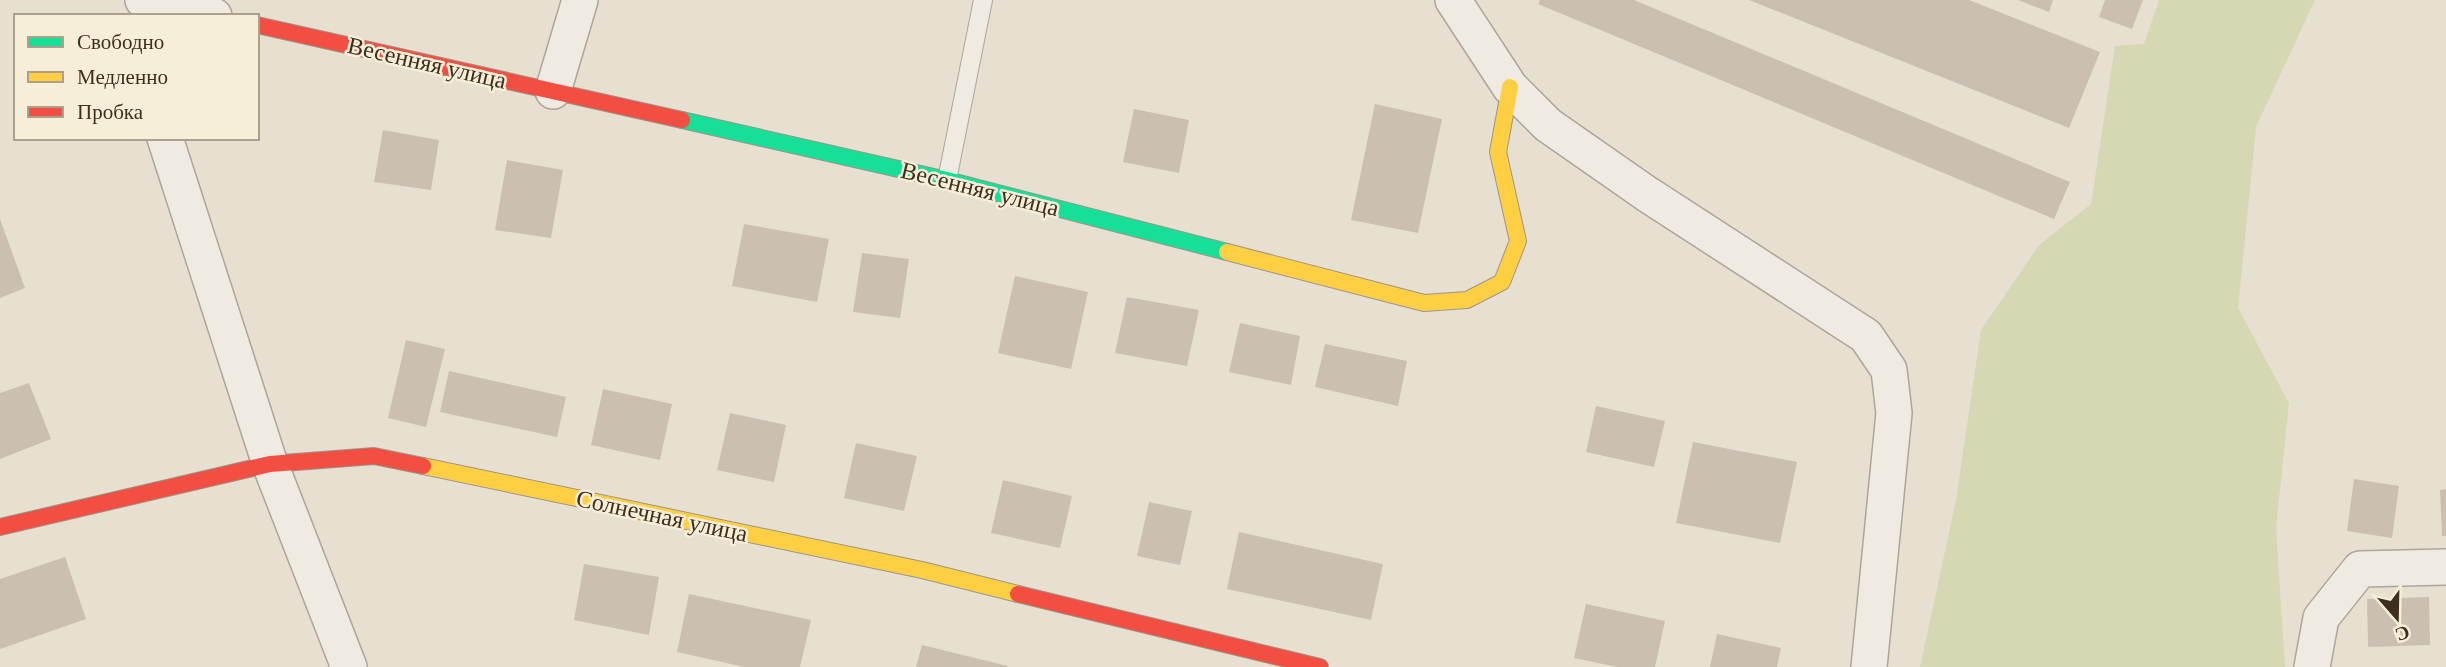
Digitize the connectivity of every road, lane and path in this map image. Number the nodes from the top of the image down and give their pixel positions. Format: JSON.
{"nodes":[{"id":1,"x":143,"y":0,"type":"edge"},
{"id":2,"x":580,"y":0,"type":"edge"},
{"id":3,"x":983,"y":0,"type":"edge"},
{"id":4,"x":1452,"y":0,"type":"edge"},
{"id":5,"x":205,"y":14,"type":"edge"},
{"id":6,"x":259,"y":26,"type":"edge"},
{"id":7,"x":1510,"y":87,"type":"junction"},
{"id":8,"x":553,"y":92,"type":"junction"},
{"id":9,"x":166,"y":140,"type":"edge"},
{"id":10,"x":947,"y":180,"type":"junction"},
{"id":11,"x":270,"y":464,"type":"junction"},
{"id":12,"x":0,"y":527,"type":"edge"},
{"id":13,"x":2446,"y":566,"type":"edge"},
{"id":14,"x":349,"y":667,"type":"edge"},
{"id":15,"x":1321,"y":667,"type":"edge"},
{"id":16,"x":1869,"y":667,"type":"edge"},
{"id":17,"x":2312,"y":667,"type":"edge"}],
"edges":[{"from":1,"to":5,"type":"street"},
{"from":2,"to":8,"type":"street"},
{"from":3,"to":10,"type":"lane"},
{"from":4,"to":7,"type":"street"},
{"from":6,"to":8,"type":"street","name":"Весенняя улица"},
{"from":7,"to":10,"type":"street","name":"Весенняя улица"},
{"from":7,"to":16,"type":"street"},
{"from":8,"to":10,"type":"street","name":"Весенняя улица"},
{"from":9,"to":11,"type":"street"},
{"from":11,"to":12,"type":"street","name":"Солнечная улица"},
{"from":11,"to":14,"type":"street"},
{"from":11,"to":15,"type":"street","name":"Солнечная улица"},
{"from":13,"to":17,"type":"street"}]}
